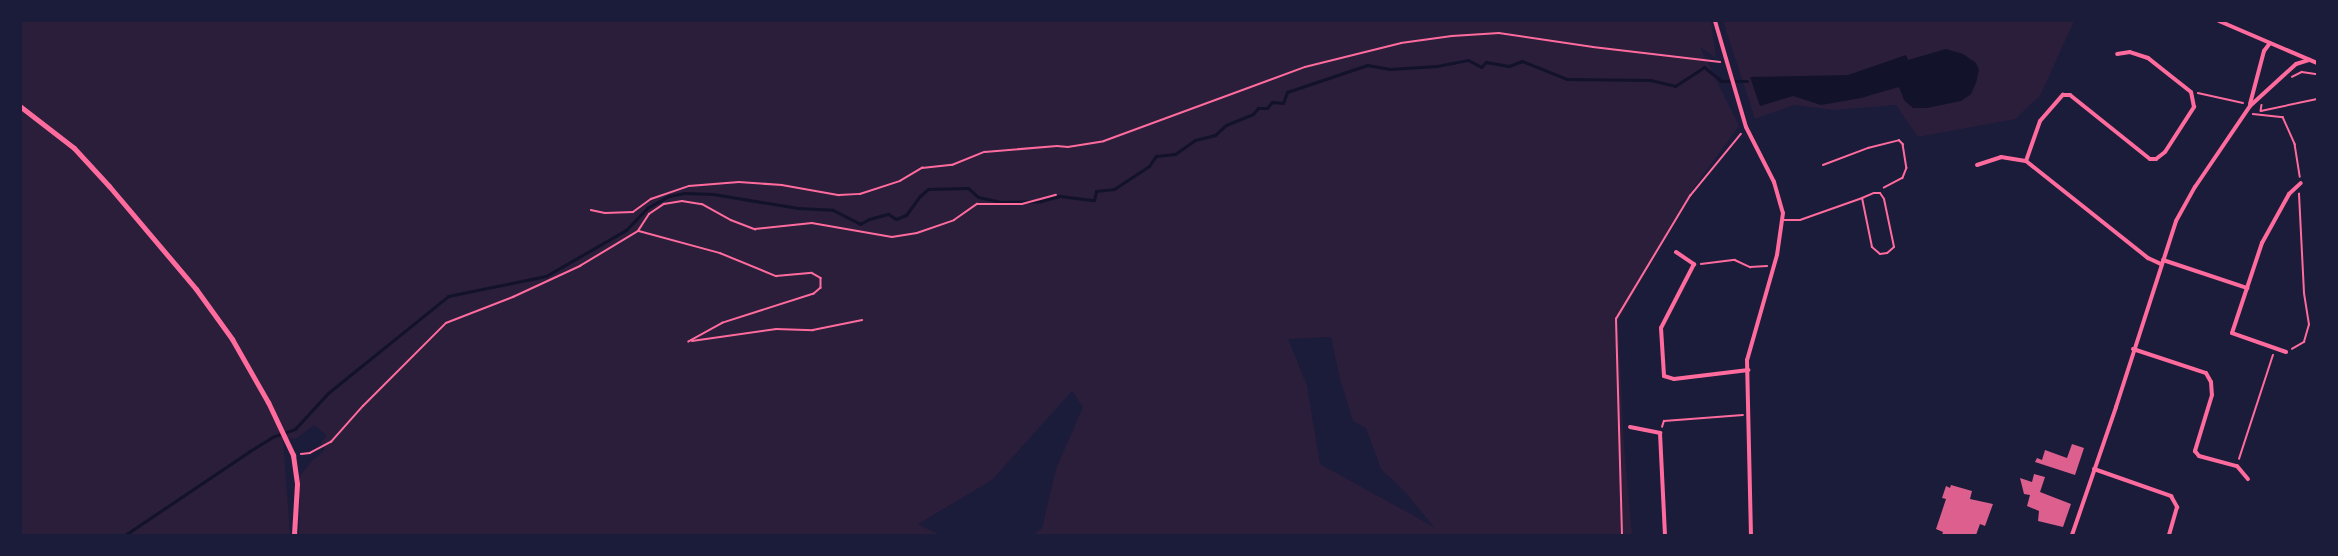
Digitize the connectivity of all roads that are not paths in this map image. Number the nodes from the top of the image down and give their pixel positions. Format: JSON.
{"nodes":[{"id":1,"x":1714,"y":21,"type":"edge"},
{"id":2,"x":2219,"y":21,"type":"edge"},
{"id":3,"x":2270,"y":43,"type":"junction"},
{"id":4,"x":2117,"y":54,"type":"dead end"},
{"id":5,"x":2309,"y":60,"type":"junction"},
{"id":6,"x":2317,"y":63,"type":"edge"},
{"id":7,"x":2250,"y":106,"type":"junction"},
{"id":8,"x":21,"y":107,"type":"edge"},
{"id":9,"x":2026,"y":161,"type":"junction"},
{"id":10,"x":1977,"y":165,"type":"dead end"},
{"id":11,"x":2301,"y":183,"type":"road end"},
{"id":12,"x":1862,"y":198,"type":"junction"},
{"id":13,"x":1783,"y":220,"type":"junction"},
{"id":14,"x":1676,"y":252,"type":"dead end"},
{"id":15,"x":2162,"y":262,"type":"junction"},
{"id":16,"x":2247,"y":288,"type":"junction"},
{"id":17,"x":2133,"y":349,"type":"junction"},
{"id":18,"x":2286,"y":352,"type":"road end"},
{"id":19,"x":1748,"y":370,"type":"junction"},
{"id":20,"x":1630,"y":427,"type":"dead end"},
{"id":21,"x":2094,"y":469,"type":"junction"},
{"id":22,"x":2248,"y":479,"type":"dead end"},
{"id":23,"x":294,"y":535,"type":"edge"},
{"id":24,"x":1665,"y":535,"type":"edge"},
{"id":25,"x":1752,"y":535,"type":"edge"},
{"id":26,"x":2072,"y":535,"type":"edge"},
{"id":27,"x":2169,"y":535,"type":"edge"}],
"edges":[{"from":1,"to":13,"type":"street"},
{"from":2,"to":3,"type":"street"},
{"from":3,"to":5,"type":"street"},
{"from":3,"to":7,"type":"street"},
{"from":4,"to":9,"type":"street"},
{"from":5,"to":6,"type":"street"},
{"from":5,"to":7,"type":"street"},
{"from":7,"to":15,"type":"street"},
{"from":8,"to":23,"type":"street"},
{"from":9,"to":10,"type":"street"},
{"from":9,"to":15,"type":"street"},
{"from":11,"to":16,"type":"street"},
{"from":12,"to":12,"type":"lane"},
{"from":12,"to":13,"type":"lane"},
{"from":13,"to":19,"type":"street"},
{"from":14,"to":19,"type":"street"},
{"from":15,"to":16,"type":"street"},
{"from":15,"to":17,"type":"street"},
{"from":16,"to":18,"type":"street"},
{"from":17,"to":21,"type":"street"},
{"from":17,"to":22,"type":"street"},
{"from":19,"to":25,"type":"street"},
{"from":20,"to":24,"type":"street"},
{"from":21,"to":26,"type":"street"},
{"from":21,"to":27,"type":"street"}]}
